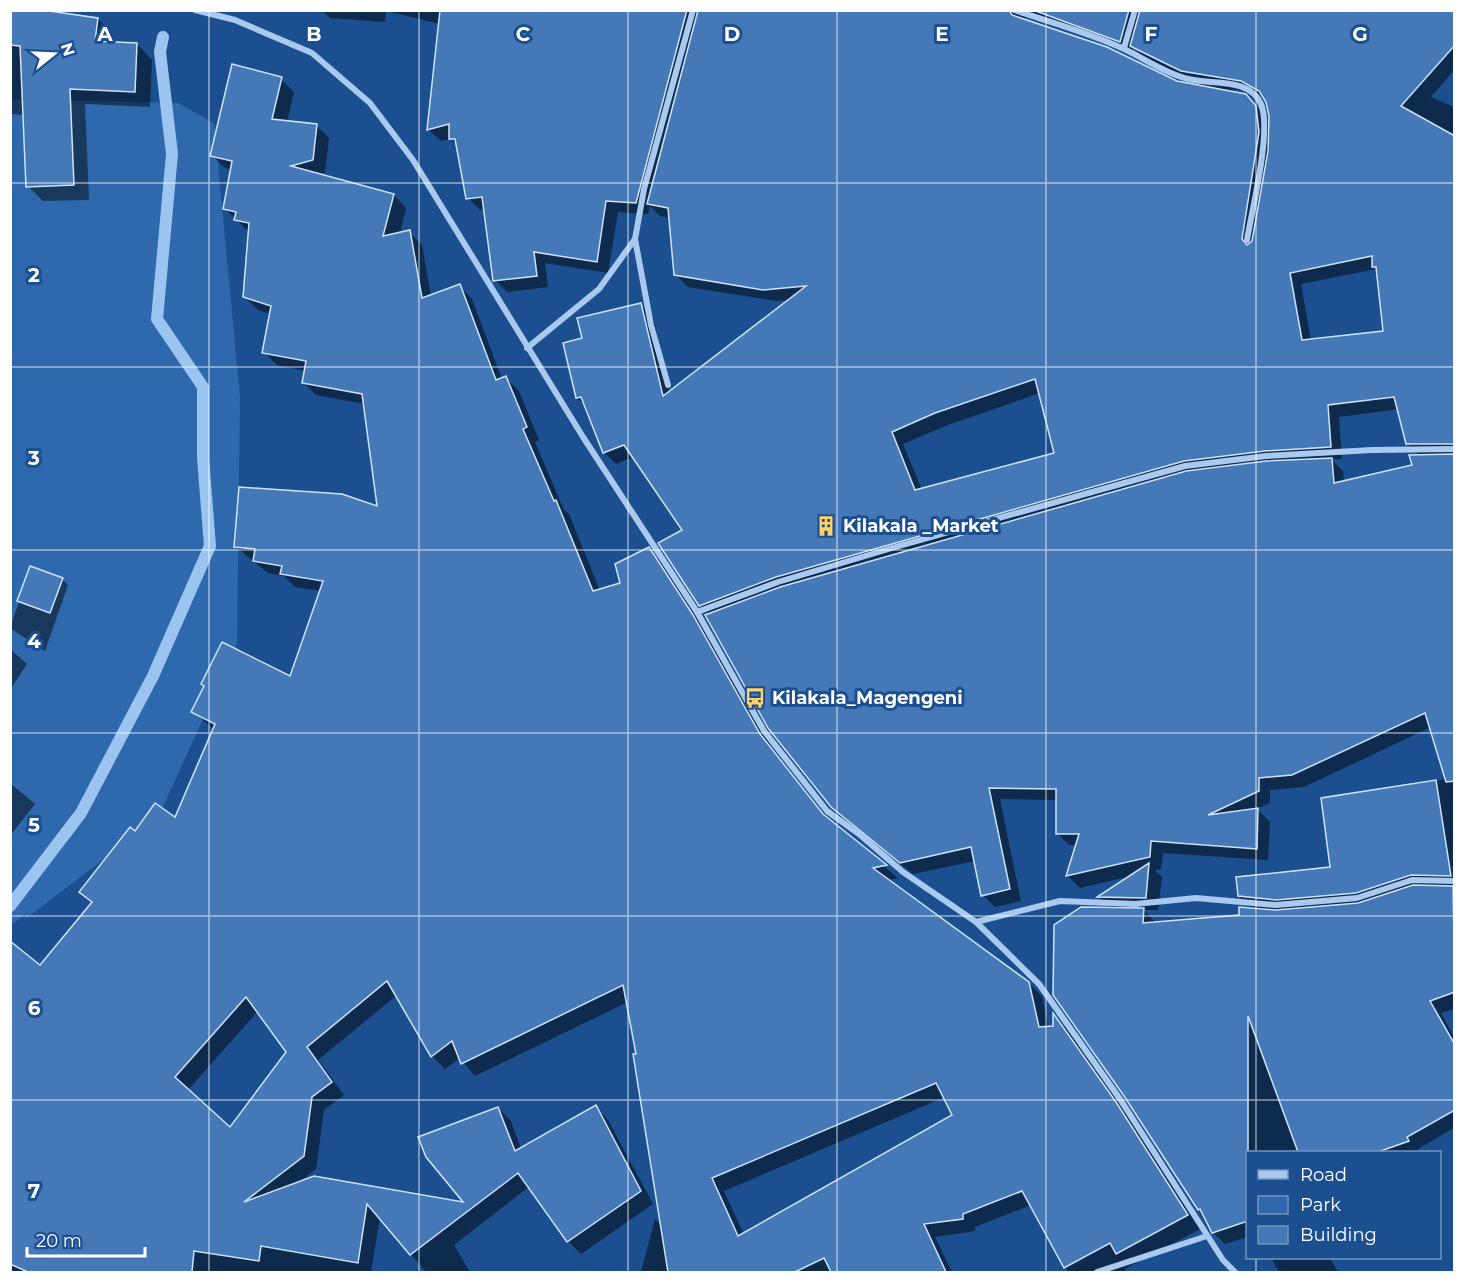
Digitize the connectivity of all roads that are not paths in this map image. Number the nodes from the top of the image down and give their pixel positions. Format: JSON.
{"nodes":[{"id":1,"x":195,"y":10,"type":"edge"},
{"id":2,"x":693,"y":10,"type":"edge"},
{"id":3,"x":1014,"y":10,"type":"edge"},
{"id":4,"x":1135,"y":10,"type":"edge"},
{"id":5,"x":1124,"y":48,"type":"junction"},
{"id":6,"x":635,"y":239,"type":"junction"},
{"id":7,"x":1247,"y":240,"type":"dead end"},
{"id":8,"x":527,"y":348,"type":"junction"},
{"id":9,"x":668,"y":385,"type":"dead end"},
{"id":10,"x":1455,"y":449,"type":"edge"},
{"id":11,"x":697,"y":612,"type":"junction"},
{"id":12,"x":1455,"y":880,"type":"edge"},
{"id":13,"x":976,"y":922,"type":"junction"},
{"id":14,"x":1207,"y":1236,"type":"junction"},
{"id":15,"x":1097,"y":1272,"type":"edge"},
{"id":16,"x":1235,"y":1272,"type":"edge"}],
"edges":[{"from":1,"to":8,"type":"street"},
{"from":2,"to":6,"type":"street"},
{"from":3,"to":5,"type":"street"},
{"from":4,"to":5,"type":"street"},
{"from":5,"to":7,"type":"street"},
{"from":6,"to":8,"type":"street"},
{"from":6,"to":9,"type":"street"},
{"from":8,"to":11,"type":"street"},
{"from":10,"to":11,"type":"street"},
{"from":11,"to":13,"type":"street"},
{"from":12,"to":13,"type":"street"},
{"from":13,"to":14,"type":"street"},
{"from":14,"to":15,"type":"street"},
{"from":14,"to":16,"type":"street"}]}
